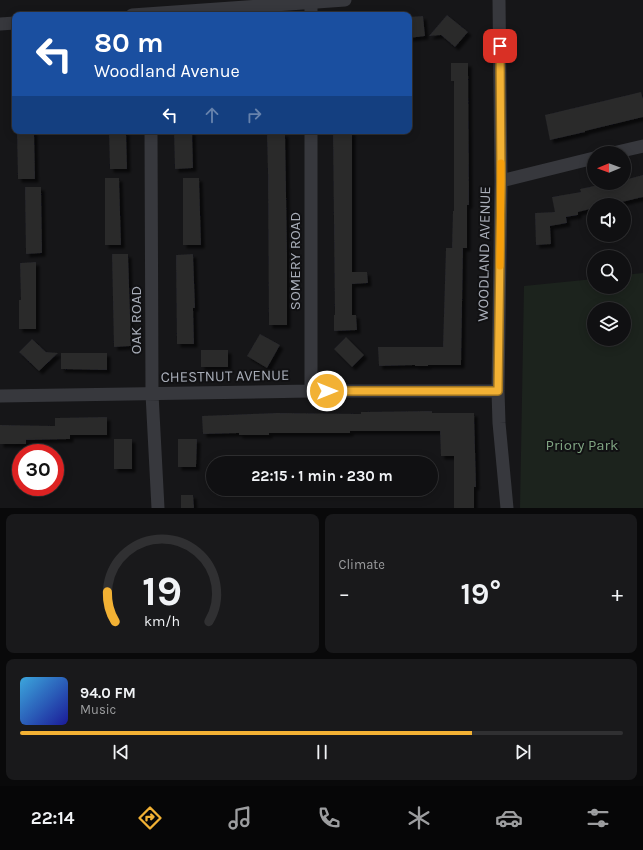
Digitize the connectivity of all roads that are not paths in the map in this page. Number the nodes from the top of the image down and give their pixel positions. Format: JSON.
{"nodes":[{"id":1,"x":345,"y":0,"type":"edge"},
{"id":2,"x":499,"y":0,"type":"edge"},
{"id":3,"x":311,"y":9,"type":"edge"},
{"id":4,"x":214,"y":12,"type":"edge"},
{"id":5,"x":12,"y":23,"type":"edge"},
{"id":6,"x":0,"y":24,"type":"edge"},
{"id":7,"x":151,"y":134,"type":"edge"},
{"id":8,"x":311,"y":134,"type":"edge"},
{"id":9,"x":643,"y":146,"type":"edge"},
{"id":10,"x":631,"y":149,"type":"edge"},
{"id":11,"x":587,"y":160,"type":"edge"},
{"id":12,"x":501,"y":181,"type":"junction"},
{"id":13,"x":311,"y":391,"type":"junction"},
{"id":14,"x":498,"y":391,"type":"junction"},
{"id":15,"x":152,"y":394,"type":"junction"},
{"id":16,"x":0,"y":396,"type":"edge"},
{"id":17,"x":158,"y":508,"type":"edge"},
{"id":18,"x":507,"y":508,"type":"edge"}],
"edges":[{"from":1,"to":3,"type":"street"},
{"from":2,"to":12,"type":"street","name":"WOODLAND AVENUE"},
{"from":3,"to":4,"type":"street"},
{"from":5,"to":6,"type":"street"},
{"from":7,"to":15,"type":"street","name":"OAK ROAD"},
{"from":8,"to":13,"type":"street","name":"SOMERY ROAD"},
{"from":9,"to":10,"type":"street"},
{"from":11,"to":12,"type":"street"},
{"from":12,"to":14,"type":"street","name":"WOODLAND AVENUE"},
{"from":13,"to":14,"type":"street","name":"CHESTNUT AVENUE"},
{"from":13,"to":15,"type":"street","name":"CHESTNUT AVENUE"},
{"from":14,"to":18,"type":"street","name":"WOODLAND AVENUE"},
{"from":15,"to":16,"type":"street","name":"CHESTNUT AVENUE"},
{"from":15,"to":17,"type":"street","name":"OAK ROAD"}]}
